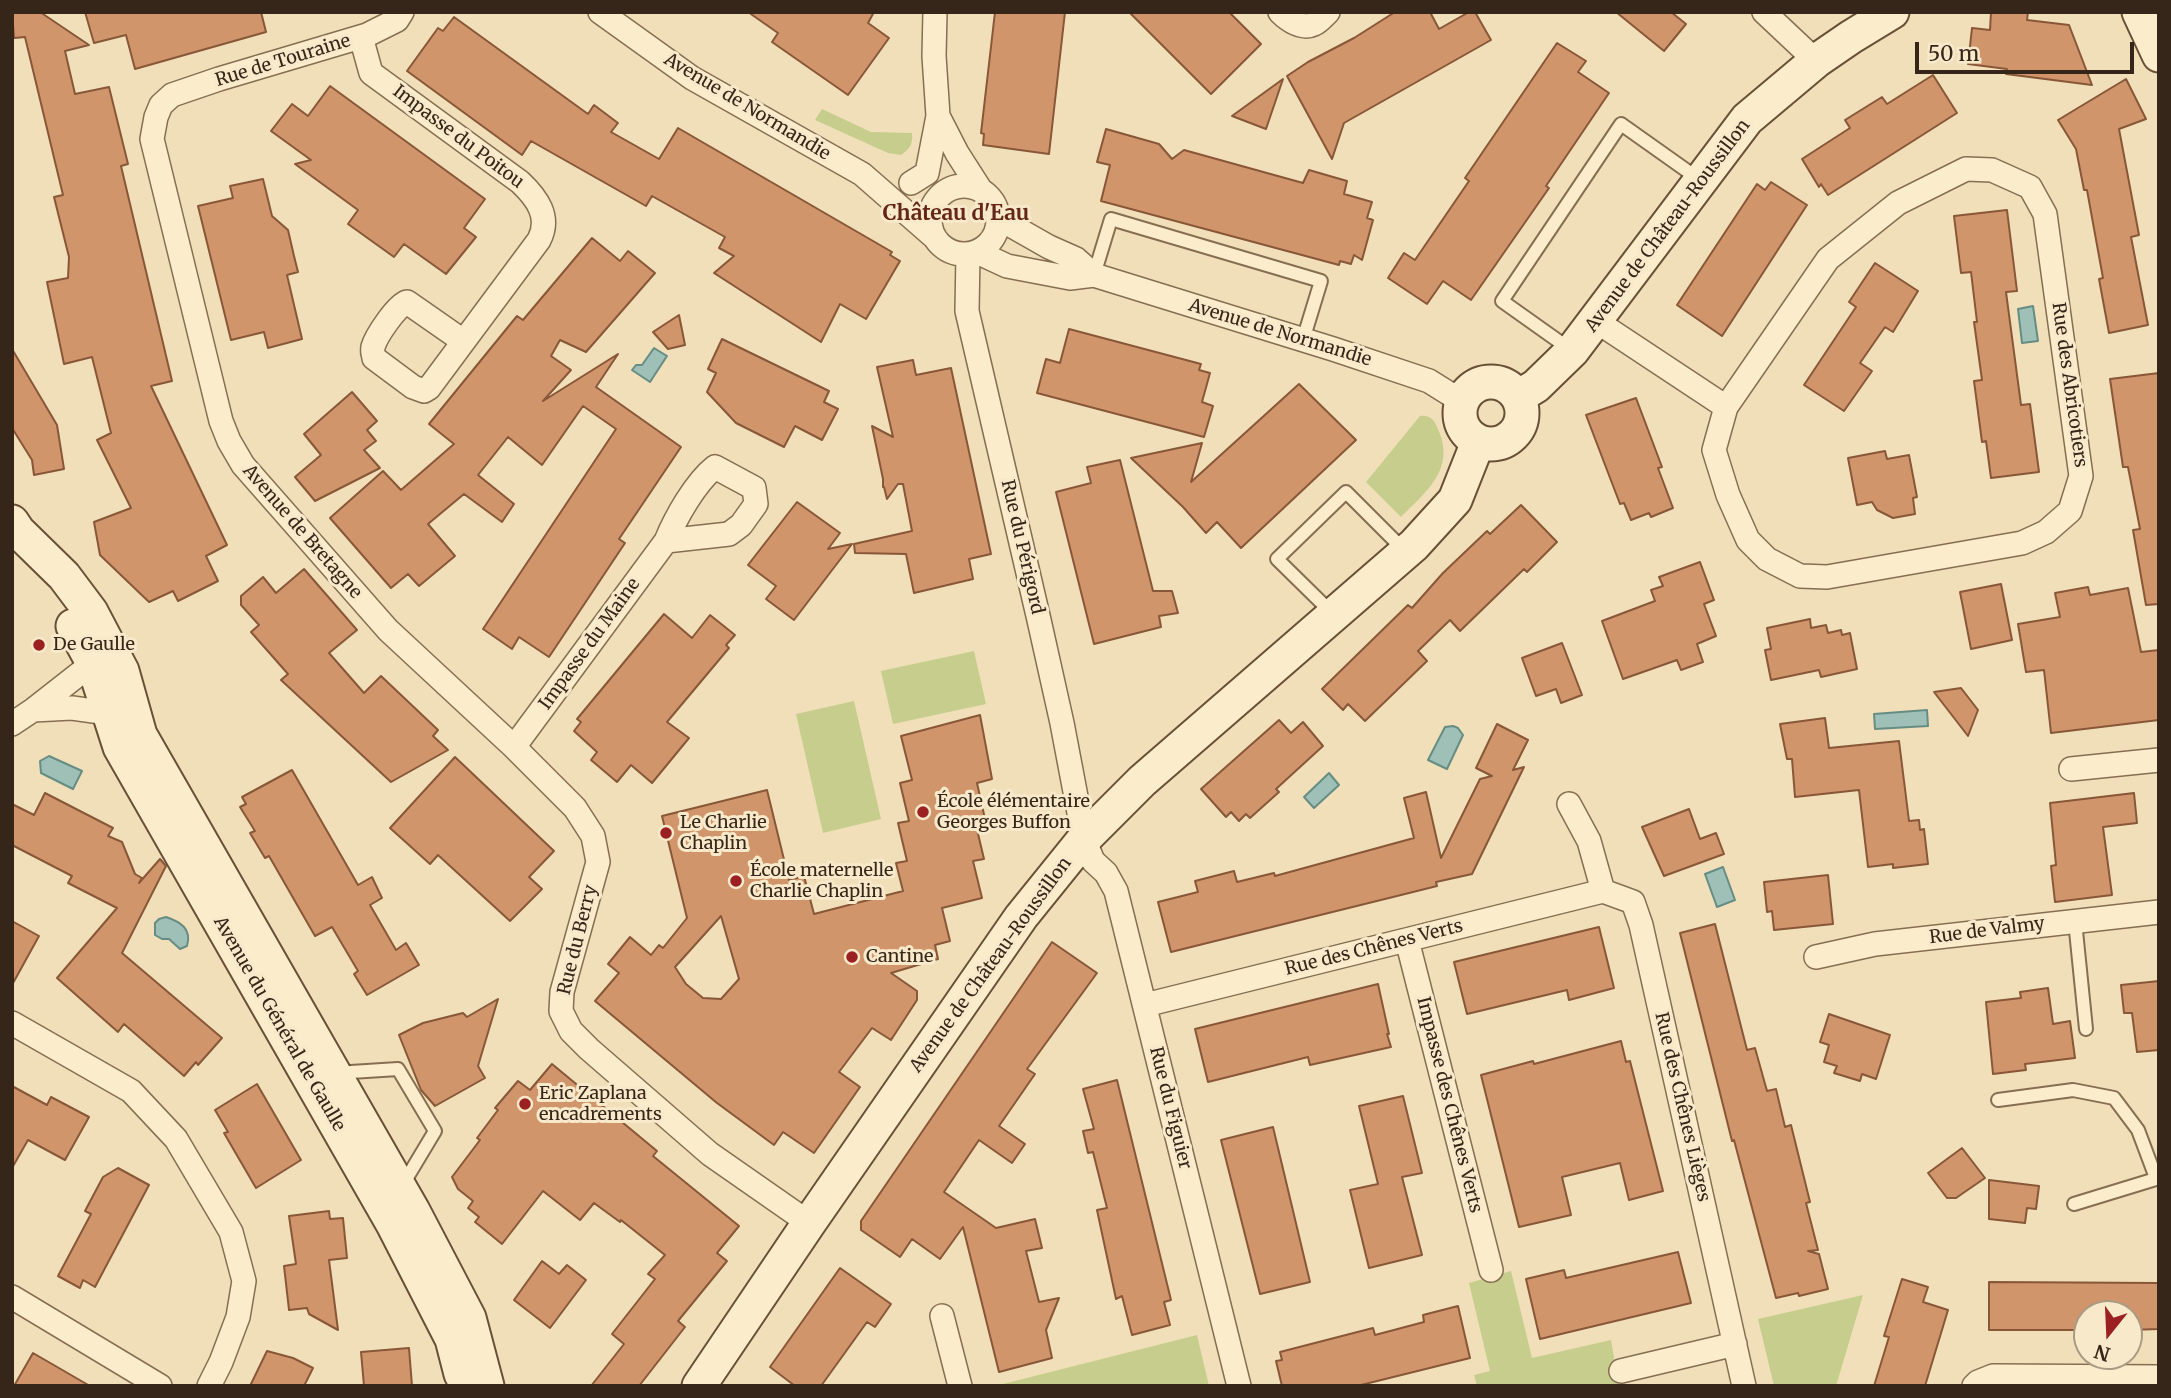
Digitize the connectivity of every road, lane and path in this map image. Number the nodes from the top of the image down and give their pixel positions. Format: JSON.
{"nodes":[{"id":1,"x":402,"y":12,"type":"edge"},
{"id":2,"x":600,"y":12,"type":"edge"},
{"id":3,"x":935,"y":12,"type":"edge"},
{"id":4,"x":1280,"y":12,"type":"edge"},
{"id":5,"x":1328,"y":12,"type":"edge"},
{"id":6,"x":1764,"y":12,"type":"edge"},
{"id":7,"x":1892,"y":12,"type":"edge"},
{"id":8,"x":2146,"y":15,"type":"edge"},
{"id":9,"x":361,"y":37,"type":"junction"},
{"id":10,"x":2159,"y":55,"type":"edge"},
{"id":11,"x":1816,"y":61,"type":"junction"},
{"id":12,"x":161,"y":105,"type":"joint"},
{"id":13,"x":938,"y":116,"type":"junction"},
{"id":14,"x":862,"y":174,"type":"junction"},
{"id":15,"x":919,"y":178,"type":"junction"},
{"id":16,"x":1701,"y":180,"type":"junction"},
{"id":17,"x":979,"y":189,"type":"junction"},
{"id":18,"x":938,"y":197,"type":"junction"},
{"id":19,"x":998,"y":218,"type":"junction"},
{"id":20,"x":933,"y":236,"type":"junction"},
{"id":21,"x":972,"y":253,"type":"junction"},
{"id":22,"x":1094,"y":275,"type":"junction"},
{"id":23,"x":1596,"y":321,"type":"junction"},
{"id":24,"x":1303,"y":340,"type":"junction"},
{"id":25,"x":463,"y":341,"type":"dead end"},
{"id":26,"x":1572,"y":351,"type":"junction"},
{"id":27,"x":1518,"y":397,"type":"junction"},
{"id":28,"x":1461,"y":401,"type":"junction"},
{"id":29,"x":1726,"y":407,"type":"junction"},
{"id":30,"x":1478,"y":442,"type":"junction"},
{"id":31,"x":12,"y":522,"type":"edge"},
{"id":32,"x":666,"y":541,"type":"dead end"},
{"id":33,"x":1406,"y":553,"type":"junction"},
{"id":34,"x":12,"y":554,"type":"edge"},
{"id":35,"x":1334,"y":615,"type":"junction"},
{"id":36,"x":107,"y":667,"type":"junction"},
{"id":37,"x":33,"y":710,"type":"junction"},
{"id":38,"x":108,"y":713,"type":"junction"},
{"id":39,"x":12,"y":724,"type":"edge"},
{"id":40,"x":514,"y":747,"type":"junction"},
{"id":41,"x":2159,"y":760,"type":"edge"},
{"id":42,"x":2071,"y":769,"type":"dead end"},
{"id":43,"x":1569,"y":804,"type":"dead end"},
{"id":44,"x":593,"y":836,"type":"joint"},
{"id":45,"x":1084,"y":839,"type":"junction"},
{"id":46,"x":1603,"y":891,"type":"junction"},
{"id":47,"x":2159,"y":912,"type":"edge"},
{"id":48,"x":2075,"y":921,"type":"junction"},
{"id":49,"x":1407,"y":940,"type":"junction"},
{"id":50,"x":1816,"y":957,"type":"dead end"},
{"id":51,"x":1144,"y":1005,"type":"junction"},
{"id":52,"x":12,"y":1023,"type":"edge"},
{"id":53,"x":2086,"y":1029,"type":"dead end"},
{"id":54,"x":335,"y":1073,"type":"junction"},
{"id":55,"x":1998,"y":1100,"type":"dead end"},
{"id":56,"x":2157,"y":1178,"type":"edge"},
{"id":57,"x":400,"y":1189,"type":"junction"},
{"id":58,"x":2074,"y":1204,"type":"dead end"},
{"id":59,"x":809,"y":1223,"type":"junction"},
{"id":60,"x":1491,"y":1270,"type":"dead end"},
{"id":61,"x":12,"y":1297,"type":"edge"},
{"id":62,"x":942,"y":1316,"type":"dead end"},
{"id":63,"x":1735,"y":1344,"type":"junction"},
{"id":64,"x":1621,"y":1371,"type":"dead end"},
{"id":65,"x":2159,"y":1377,"type":"edge"},
{"id":66,"x":160,"y":1386,"type":"edge"},
{"id":67,"x":209,"y":1386,"type":"edge"},
{"id":68,"x":464,"y":1386,"type":"edge"},
{"id":69,"x":487,"y":1386,"type":"edge"},
{"id":70,"x":699,"y":1386,"type":"edge"},
{"id":71,"x":960,"y":1386,"type":"edge"},
{"id":72,"x":1239,"y":1386,"type":"edge"},
{"id":73,"x":1744,"y":1386,"type":"edge"},
{"id":74,"x":1974,"y":1386,"type":"edge"}],
"edges":[{"from":1,"to":9,"type":"street","name":"Rue de Touraine"},
{"from":2,"to":14,"type":"street","name":"Avenue de Normandie"},
{"from":3,"to":13,"type":"street"},
{"from":4,"to":5,"type":"street"},
{"from":6,"to":11,"type":"street"},
{"from":7,"to":11,"type":"street","name":"Avenue de Château-Roussillon"},
{"from":8,"to":10,"type":"street"},
{"from":9,"to":12,"type":"street","name":"Rue de Touraine"},
{"from":9,"to":25,"type":"street","name":"Impasse du Poitou"},
{"from":11,"to":16,"type":"street","name":"Avenue de Château-Roussillon"},
{"from":12,"to":40,"type":"street","name":"Avenue de Bretagne"},
{"from":13,"to":15,"type":"street"},
{"from":13,"to":17,"type":"street"},
{"from":14,"to":15,"type":"street","name":"Avenue de Normandie"},
{"from":14,"to":20,"type":"street","name":"Avenue de Normandie"},
{"from":15,"to":18,"type":"street"},
{"from":16,"to":23,"type":"street","name":"Avenue de Château-Roussillon"},
{"from":16,"to":26,"type":"lane"},
{"from":17,"to":18,"type":"street"},
{"from":17,"to":19,"type":"street","name":"Avenue de Normandie"},
{"from":18,"to":20,"type":"street"},
{"from":19,"to":21,"type":"street"},
{"from":19,"to":22,"type":"street","name":"Avenue de Normandie"},
{"from":20,"to":21,"type":"street","name":"Avenue de Normandie"},
{"from":21,"to":22,"type":"street","name":"Avenue de Normandie"},
{"from":21,"to":45,"type":"street","name":"Rue du Périgord"},
{"from":22,"to":24,"type":"street","name":"Avenue de Normandie"},
{"from":22,"to":24,"type":"lane"},
{"from":23,"to":26,"type":"street","name":"Avenue de Château-Roussillon"},
{"from":23,"to":29,"type":"street"},
{"from":24,"to":28,"type":"street","name":"Avenue de Normandie"},
{"from":26,"to":27,"type":"street","name":"Avenue de Château-Roussillon"},
{"from":27,"to":28,"type":"street"},
{"from":27,"to":30,"type":"street"},
{"from":28,"to":30,"type":"street"},
{"from":29,"to":29,"type":"street","name":"Rue des Abricotiers"},
{"from":30,"to":33,"type":"street","name":"Avenue de Château-Roussillon"},
{"from":31,"to":36,"type":"street","name":"Avenue du Général de Gaulle"},
{"from":32,"to":40,"type":"street","name":"Impasse du Maine"},
{"from":33,"to":35,"type":"street","name":"Avenue de Château-Roussillon"},
{"from":33,"to":35,"type":"lane"},
{"from":34,"to":36,"type":"street","name":"Avenue du Général de Gaulle"},
{"from":35,"to":45,"type":"street","name":"Avenue de Château-Roussillon"},
{"from":36,"to":37,"type":"street"},
{"from":36,"to":38,"type":"street","name":"Avenue du Général de Gaulle"},
{"from":36,"to":54,"type":"street","name":"Avenue du Général de Gaulle"},
{"from":37,"to":38,"type":"street"},
{"from":37,"to":39,"type":"street"},
{"from":38,"to":68,"type":"street","name":"Avenue du Général de Gaulle"},
{"from":40,"to":44,"type":"street","name":"Avenue de Bretagne"},
{"from":41,"to":42,"type":"street"},
{"from":43,"to":46,"type":"street"},
{"from":44,"to":59,"type":"street","name":"Rue du Berry"},
{"from":45,"to":51,"type":"street","name":"Rue du Figuier"},
{"from":45,"to":59,"type":"street","name":"Avenue de Château-Roussillon"},
{"from":46,"to":49,"type":"street","name":"Rue des Chênes Verts"},
{"from":46,"to":63,"type":"street","name":"Rue des Chênes Lièges"},
{"from":47,"to":48,"type":"street","name":"Rue de Valmy"},
{"from":48,"to":50,"type":"street","name":"Rue de Valmy"},
{"from":48,"to":53,"type":"lane"},
{"from":49,"to":51,"type":"street","name":"Rue des Chênes Verts"},
{"from":49,"to":60,"type":"street","name":"Impasse des Chênes Verts"},
{"from":51,"to":72,"type":"street","name":"Rue du Figuier"},
{"from":52,"to":67,"type":"street"},
{"from":54,"to":57,"type":"street","name":"Avenue du Général de Gaulle"},
{"from":54,"to":57,"type":"lane"},
{"from":55,"to":56,"type":"lane"},
{"from":56,"to":58,"type":"lane"},
{"from":57,"to":69,"type":"street","name":"Avenue du Général de Gaulle"},
{"from":59,"to":70,"type":"street","name":"Avenue de Château-Roussillon"},
{"from":61,"to":66,"type":"street"},
{"from":62,"to":71,"type":"street"},
{"from":63,"to":64,"type":"street"},
{"from":63,"to":73,"type":"street","name":"Rue des Chênes Lièges"},
{"from":65,"to":74,"type":"street"}]}
